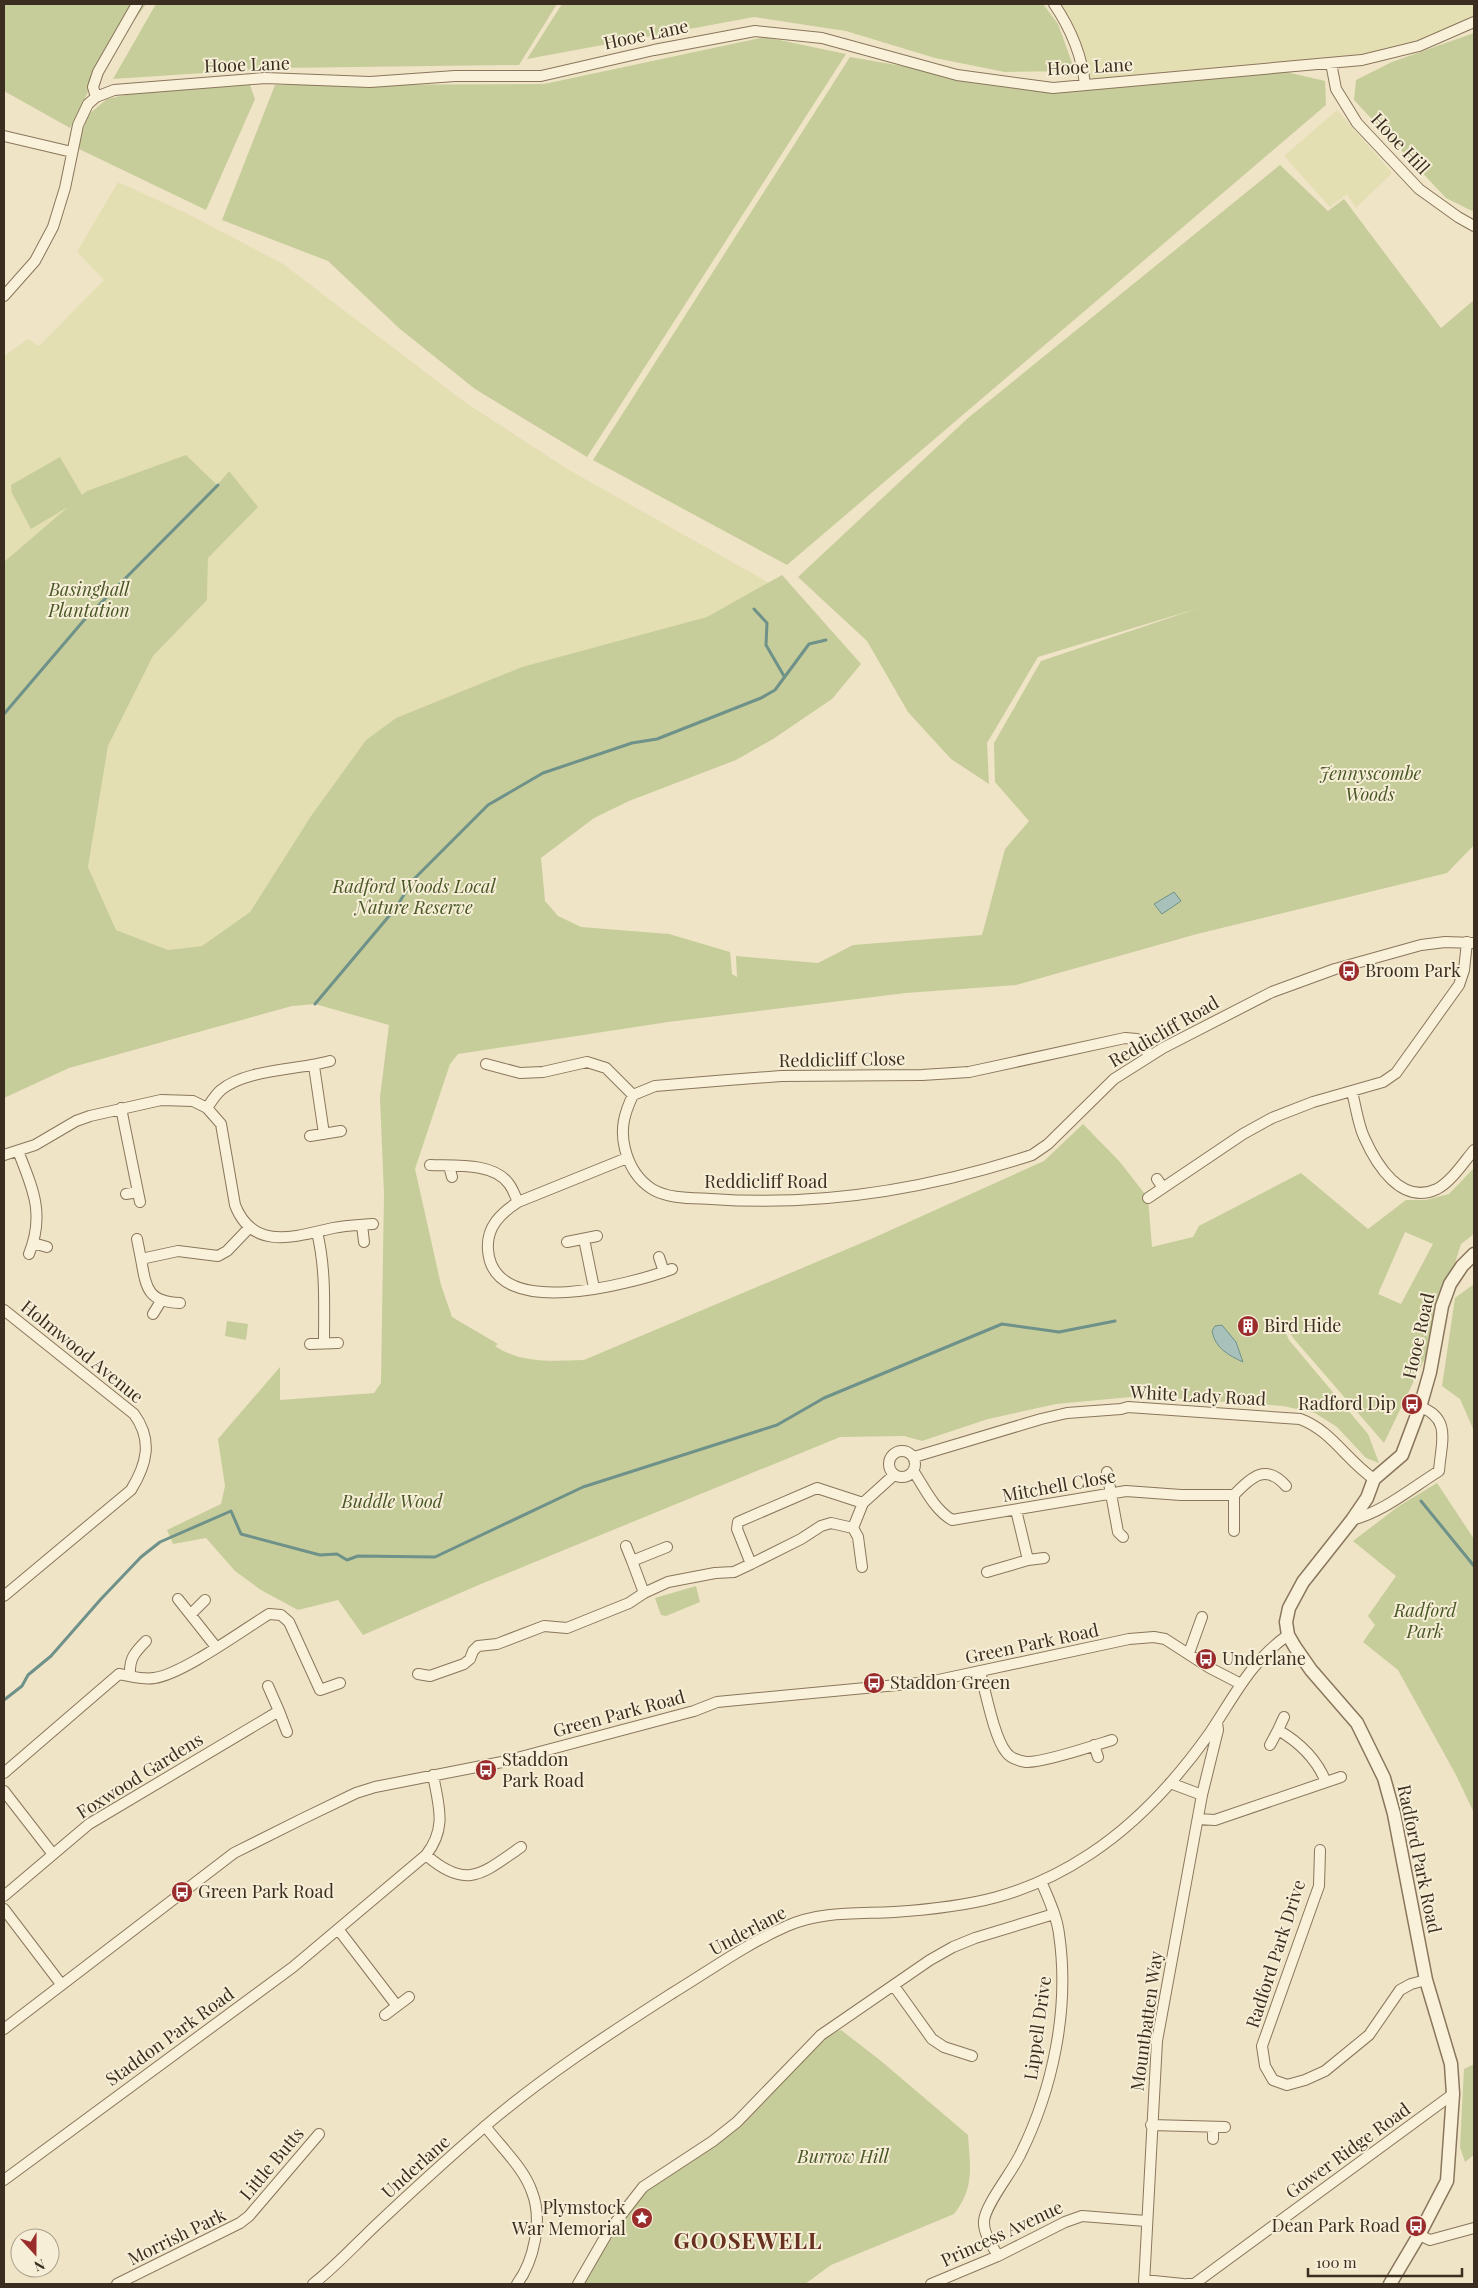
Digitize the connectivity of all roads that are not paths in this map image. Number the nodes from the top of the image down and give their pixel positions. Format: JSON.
{"nodes":[{"id":1,"x":137,"y":4,"type":"edge"},
{"id":2,"x":1054,"y":4,"type":"edge"},
{"id":3,"x":1474,"y":22,"type":"edge"},
{"id":4,"x":1330,"y":63,"type":"junction"},
{"id":5,"x":1085,"y":86,"type":"junction"},
{"id":6,"x":96,"y":97,"type":"junction"},
{"id":7,"x":4,"y":136,"type":"edge"},
{"id":8,"x":72,"y":152,"type":"junction"},
{"id":9,"x":1474,"y":226,"type":"edge"},
{"id":10,"x":4,"y":296,"type":"edge"},
{"id":11,"x":1470,"y":942,"type":"edge"},
{"id":12,"x":1150,"y":1056,"type":"junction"},
{"id":13,"x":330,"y":1061,"type":"dead end"},
{"id":14,"x":486,"y":1064,"type":"dead end"},
{"id":15,"x":314,"y":1066,"type":"junction"},
{"id":16,"x":1352,"y":1092,"type":"junction"},
{"id":17,"x":633,"y":1095,"type":"junction"},
{"id":18,"x":121,"y":1108,"type":"junction"},
{"id":19,"x":207,"y":1108,"type":"junction"},
{"id":20,"x":341,"y":1131,"type":"dead end"},
{"id":21,"x":324,"y":1134,"type":"junction"},
{"id":22,"x":310,"y":1136,"type":"dead end"},
{"id":23,"x":1474,"y":1150,"type":"edge"},
{"id":24,"x":18,"y":1151,"type":"junction"},
{"id":25,"x":4,"y":1155,"type":"edge"},
{"id":26,"x":627,"y":1158,"type":"junction"},
{"id":27,"x":430,"y":1165,"type":"dead end"},
{"id":28,"x":449,"y":1166,"type":"junction"},
{"id":29,"x":452,"y":1177,"type":"dead end"},
{"id":30,"x":126,"y":1194,"type":"dead end"},
{"id":31,"x":1148,"y":1198,"type":"dead end"},
{"id":32,"x":518,"y":1202,"type":"junction"},
{"id":33,"x":250,"y":1227,"type":"junction"},
{"id":34,"x":317,"y":1232,"type":"junction"},
{"id":35,"x":597,"y":1236,"type":"dead end"},
{"id":36,"x":137,"y":1239,"type":"dead end"},
{"id":37,"x":584,"y":1239,"type":"junction"},
{"id":38,"x":364,"y":1242,"type":"dead end"},
{"id":39,"x":567,"y":1242,"type":"dead end"},
{"id":40,"x":33,"y":1243,"type":"junction"},
{"id":41,"x":47,"y":1248,"type":"dead end"},
{"id":42,"x":29,"y":1254,"type":"dead end"},
{"id":43,"x":1474,"y":1254,"type":"edge"},
{"id":44,"x":659,"y":1257,"type":"dead end"},
{"id":45,"x":140,"y":1259,"type":"junction"},
{"id":46,"x":594,"y":1288,"type":"junction"},
{"id":47,"x":161,"y":1301,"type":"junction"},
{"id":48,"x":180,"y":1303,"type":"dead end"},
{"id":49,"x":4,"y":1310,"type":"edge"},
{"id":50,"x":153,"y":1314,"type":"dead end"},
{"id":51,"x":338,"y":1343,"type":"dead end"},
{"id":52,"x":310,"y":1344,"type":"dead end"},
{"id":53,"x":324,"y":1344,"type":"junction"},
{"id":54,"x":1420,"y":1407,"type":"junction"},
{"id":55,"x":914,"y":1457,"type":"junction"},
{"id":56,"x":914,"y":1472,"type":"junction"},
{"id":57,"x":1108,"y":1472,"type":"dead end"},
{"id":58,"x":894,"y":1475,"type":"junction"},
{"id":59,"x":1374,"y":1479,"type":"junction"},
{"id":60,"x":1286,"y":1486,"type":"dead end"},
{"id":61,"x":1111,"y":1493,"type":"junction"},
{"id":62,"x":1234,"y":1495,"type":"junction"},
{"id":63,"x":863,"y":1503,"type":"junction"},
{"id":64,"x":1016,"y":1510,"type":"junction"},
{"id":65,"x":1352,"y":1520,"type":"junction"},
{"id":66,"x":853,"y":1528,"type":"junction"},
{"id":67,"x":1234,"y":1531,"type":"dead end"},
{"id":68,"x":1123,"y":1537,"type":"dead end"},
{"id":69,"x":626,"y":1546,"type":"dead end"},
{"id":70,"x":667,"y":1547,"type":"dead end"},
{"id":71,"x":1044,"y":1558,"type":"dead end"},
{"id":72,"x":1028,"y":1560,"type":"junction"},
{"id":73,"x":632,"y":1561,"type":"junction"},
{"id":74,"x":751,"y":1564,"type":"junction"},
{"id":75,"x":862,"y":1568,"type":"dead end"},
{"id":76,"x":987,"y":1572,"type":"dead end"},
{"id":77,"x":644,"y":1593,"type":"junction"},
{"id":78,"x":4,"y":1596,"type":"edge"},
{"id":79,"x":178,"y":1599,"type":"dead end"},
{"id":80,"x":205,"y":1600,"type":"dead end"},
{"id":81,"x":191,"y":1614,"type":"junction"},
{"id":82,"x":1202,"y":1617,"type":"dead end"},
{"id":83,"x":1288,"y":1635,"type":"junction"},
{"id":84,"x":146,"y":1641,"type":"dead end"},
{"id":85,"x":216,"y":1647,"type":"junction"},
{"id":86,"x":1188,"y":1654,"type":"junction"},
{"id":87,"x":980,"y":1672,"type":"junction"},
{"id":88,"x":418,"y":1674,"type":"dead end"},
{"id":89,"x":130,"y":1676,"type":"junction"},
{"id":90,"x":340,"y":1682,"type":"dead end"},
{"id":91,"x":1241,"y":1684,"type":"junction"},
{"id":92,"x":268,"y":1686,"type":"dead end"},
{"id":93,"x":279,"y":1711,"type":"junction"},
{"id":94,"x":1284,"y":1717,"type":"dead end"},
{"id":95,"x":1217,"y":1721,"type":"junction"},
{"id":96,"x":1278,"y":1730,"type":"junction"},
{"id":97,"x":287,"y":1732,"type":"dead end"},
{"id":98,"x":1112,"y":1740,"type":"dead end"},
{"id":99,"x":1270,"y":1744,"type":"dead end"},
{"id":100,"x":1094,"y":1745,"type":"junction"},
{"id":101,"x":1098,"y":1757,"type":"dead end"},
{"id":102,"x":4,"y":1773,"type":"edge"},
{"id":103,"x":433,"y":1775,"type":"junction"},
{"id":104,"x":1341,"y":1777,"type":"dead end"},
{"id":105,"x":1326,"y":1782,"type":"junction"},
{"id":106,"x":1170,"y":1783,"type":"junction"},
{"id":107,"x":1202,"y":1794,"type":"junction"},
{"id":108,"x":5,"y":1795,"type":"edge"},
{"id":109,"x":1198,"y":1819,"type":"junction"},
{"id":110,"x":521,"y":1847,"type":"dead end"},
{"id":111,"x":1320,"y":1850,"type":"dead end"},
{"id":112,"x":52,"y":1853,"type":"junction"},
{"id":113,"x":426,"y":1855,"type":"junction"},
{"id":114,"x":1041,"y":1881,"type":"junction"},
{"id":115,"x":4,"y":1896,"type":"edge"},
{"id":116,"x":4,"y":1909,"type":"edge"},
{"id":117,"x":1054,"y":1914,"type":"junction"},
{"id":118,"x":338,"y":1929,"type":"junction"},
{"id":119,"x":1426,"y":1980,"type":"junction"},
{"id":120,"x":61,"y":1984,"type":"junction"},
{"id":121,"x":894,"y":1986,"type":"junction"},
{"id":122,"x":409,"y":1997,"type":"dead end"},
{"id":123,"x":397,"y":2006,"type":"junction"},
{"id":124,"x":385,"y":2014,"type":"dead end"},
{"id":125,"x":4,"y":2029,"type":"edge"},
{"id":126,"x":972,"y":2056,"type":"dead end"},
{"id":127,"x":1454,"y":2094,"type":"junction"},
{"id":128,"x":1151,"y":2125,"type":"junction"},
{"id":129,"x":485,"y":2126,"type":"junction"},
{"id":130,"x":1214,"y":2127,"type":"junction"},
{"id":131,"x":1225,"y":2127,"type":"dead end"},
{"id":132,"x":319,"y":2134,"type":"dead end"},
{"id":133,"x":1213,"y":2139,"type":"dead end"},
{"id":134,"x":4,"y":2180,"type":"edge"},
{"id":135,"x":249,"y":2216,"type":"joint"},
{"id":136,"x":1146,"y":2221,"type":"junction"},
{"id":137,"x":1474,"y":2228,"type":"edge"},
{"id":138,"x":1419,"y":2235,"type":"junction"},
{"id":139,"x":998,"y":2256,"type":"junction"},
{"id":140,"x":1144,"y":2282,"type":"edge"},
{"id":141,"x":117,"y":2284,"type":"edge"},
{"id":142,"x":313,"y":2284,"type":"edge"},
{"id":143,"x":517,"y":2284,"type":"edge"},
{"id":144,"x":578,"y":2284,"type":"edge"},
{"id":145,"x":931,"y":2284,"type":"edge"},
{"id":146,"x":1185,"y":2284,"type":"edge"},
{"id":147,"x":1390,"y":2284,"type":"edge"}],
"edges":[{"from":1,"to":6,"type":"street"},
{"from":2,"to":5,"type":"street"},
{"from":3,"to":4,"type":"street","name":"Hooe Lane"},
{"from":4,"to":5,"type":"street","name":"Hooe Lane"},
{"from":4,"to":9,"type":"street","name":"Hooe Hill"},
{"from":5,"to":6,"type":"street","name":"Hooe Lane"},
{"from":6,"to":8,"type":"street"},
{"from":7,"to":8,"type":"street"},
{"from":8,"to":10,"type":"street"},
{"from":11,"to":12,"type":"street","name":"Reddicliff Road"},
{"from":11,"to":16,"type":"street"},
{"from":12,"to":17,"type":"street","name":"Reddicliff Close"},
{"from":12,"to":26,"type":"street","name":"Reddicliff Road"},
{"from":13,"to":15,"type":"street"},
{"from":14,"to":17,"type":"street"},
{"from":15,"to":19,"type":"street"},
{"from":15,"to":21,"type":"street"},
{"from":16,"to":23,"type":"street"},
{"from":16,"to":31,"type":"street"},
{"from":17,"to":26,"type":"street"},
{"from":18,"to":19,"type":"street"},
{"from":18,"to":24,"type":"street"},
{"from":18,"to":30,"type":"street"},
{"from":19,"to":33,"type":"street"},
{"from":20,"to":21,"type":"street"},
{"from":21,"to":22,"type":"street"},
{"from":24,"to":25,"type":"street"},
{"from":24,"to":40,"type":"street"},
{"from":26,"to":32,"type":"street"},
{"from":27,"to":28,"type":"street"},
{"from":28,"to":29,"type":"street"},
{"from":28,"to":32,"type":"street"},
{"from":32,"to":46,"type":"street"},
{"from":33,"to":34,"type":"street"},
{"from":33,"to":45,"type":"street"},
{"from":34,"to":38,"type":"street"},
{"from":34,"to":53,"type":"street"},
{"from":35,"to":37,"type":"street"},
{"from":36,"to":45,"type":"street"},
{"from":37,"to":39,"type":"street"},
{"from":37,"to":46,"type":"street"},
{"from":40,"to":41,"type":"street"},
{"from":40,"to":42,"type":"street"},
{"from":43,"to":54,"type":"street","name":"Hooe Road"},
{"from":44,"to":46,"type":"street"},
{"from":45,"to":47,"type":"street"},
{"from":47,"to":48,"type":"street"},
{"from":47,"to":50,"type":"street"},
{"from":49,"to":78,"type":"street","name":"Holmwood Avenue"},
{"from":51,"to":53,"type":"street"},
{"from":52,"to":53,"type":"street"},
{"from":54,"to":59,"type":"street","name":"Hooe Road"},
{"from":54,"to":65,"type":"street"},
{"from":55,"to":56,"type":"street"},
{"from":55,"to":58,"type":"street","name":"White Lady Road"},
{"from":55,"to":59,"type":"street","name":"White Lady Road"},
{"from":56,"to":58,"type":"street"},
{"from":56,"to":64,"type":"street","name":"Mitchell Close"},
{"from":57,"to":61,"type":"street"},
{"from":58,"to":63,"type":"street"},
{"from":59,"to":65,"type":"street"},
{"from":60,"to":62,"type":"street"},
{"from":61,"to":62,"type":"street","name":"Mitchell Close"},
{"from":61,"to":64,"type":"street","name":"Mitchell Close"},
{"from":61,"to":68,"type":"street"},
{"from":62,"to":67,"type":"street"},
{"from":63,"to":66,"type":"street"},
{"from":63,"to":74,"type":"street"},
{"from":64,"to":72,"type":"street"},
{"from":65,"to":83,"type":"street"},
{"from":66,"to":74,"type":"street"},
{"from":66,"to":75,"type":"street"},
{"from":69,"to":73,"type":"street"},
{"from":70,"to":73,"type":"street"},
{"from":71,"to":72,"type":"street"},
{"from":72,"to":76,"type":"street"},
{"from":73,"to":77,"type":"street"},
{"from":74,"to":77,"type":"street"},
{"from":77,"to":88,"type":"street"},
{"from":79,"to":81,"type":"street"},
{"from":80,"to":81,"type":"street"},
{"from":81,"to":85,"type":"street"},
{"from":82,"to":86,"type":"street"},
{"from":83,"to":91,"type":"street","name":"Underlane"},
{"from":83,"to":119,"type":"street","name":"Radford Park Road"},
{"from":84,"to":89,"type":"street"},
{"from":85,"to":89,"type":"street"},
{"from":85,"to":90,"type":"street"},
{"from":86,"to":87,"type":"street","name":"Green Park Road"},
{"from":86,"to":91,"type":"street","name":"Green Park Road"},
{"from":87,"to":100,"type":"street"},
{"from":87,"to":103,"type":"street","name":"Green Park Road"},
{"from":89,"to":102,"type":"street"},
{"from":91,"to":95,"type":"street","name":"Underlane"},
{"from":92,"to":93,"type":"street"},
{"from":93,"to":97,"type":"street"},
{"from":93,"to":112,"type":"street","name":"Foxwood Gardens"},
{"from":94,"to":96,"type":"street"},
{"from":95,"to":106,"type":"street","name":"Underlane"},
{"from":95,"to":107,"type":"street","name":"Mountbatten Way"},
{"from":96,"to":99,"type":"street"},
{"from":96,"to":105,"type":"street"},
{"from":98,"to":100,"type":"street"},
{"from":100,"to":101,"type":"street"},
{"from":103,"to":113,"type":"street","name":"Staddon Park Road"},
{"from":103,"to":120,"type":"street","name":"Green Park Road"},
{"from":104,"to":105,"type":"street"},
{"from":105,"to":109,"type":"street"},
{"from":106,"to":107,"type":"street"},
{"from":106,"to":114,"type":"street","name":"Underlane"},
{"from":107,"to":109,"type":"street","name":"Mountbatten Way"},
{"from":108,"to":112,"type":"street"},
{"from":109,"to":128,"type":"street","name":"Mountbatten Way"},
{"from":110,"to":113,"type":"street"},
{"from":111,"to":119,"type":"street","name":"Radford Park Drive"},
{"from":112,"to":115,"type":"street","name":"Foxwood Gardens"},
{"from":113,"to":118,"type":"street","name":"Staddon Park Road"},
{"from":114,"to":117,"type":"street","name":"Lippell Drive"},
{"from":114,"to":129,"type":"street","name":"Underlane"},
{"from":116,"to":120,"type":"street"},
{"from":117,"to":121,"type":"street"},
{"from":117,"to":139,"type":"street","name":"Lippell Drive"},
{"from":118,"to":123,"type":"street"},
{"from":118,"to":134,"type":"street","name":"Staddon Park Road"},
{"from":119,"to":127,"type":"street","name":"Radford Park Road"},
{"from":120,"to":125,"type":"street","name":"Green Park Road"},
{"from":121,"to":126,"type":"street"},
{"from":121,"to":144,"type":"street"},
{"from":122,"to":123,"type":"street"},
{"from":123,"to":124,"type":"street"},
{"from":127,"to":138,"type":"street","name":"Radford Park Road"},
{"from":127,"to":146,"type":"street","name":"Gower Ridge Road"},
{"from":128,"to":130,"type":"street"},
{"from":128,"to":136,"type":"street","name":"Mountbatten Way"},
{"from":129,"to":142,"type":"street","name":"Underlane"},
{"from":129,"to":143,"type":"street"},
{"from":130,"to":131,"type":"street"},
{"from":130,"to":133,"type":"street"},
{"from":132,"to":135,"type":"street","name":"Little Butts"},
{"from":135,"to":141,"type":"street","name":"Morrish Park"},
{"from":136,"to":139,"type":"street","name":"Princess Avenue"},
{"from":136,"to":140,"type":"street","name":"Mountbatten Way"},
{"from":137,"to":138,"type":"street"},
{"from":138,"to":147,"type":"street","name":"Radford Park Road"},
{"from":139,"to":145,"type":"street","name":"Princess Avenue"},
{"from":140,"to":146,"type":"street","name":"Gower Ridge Road"}]}
